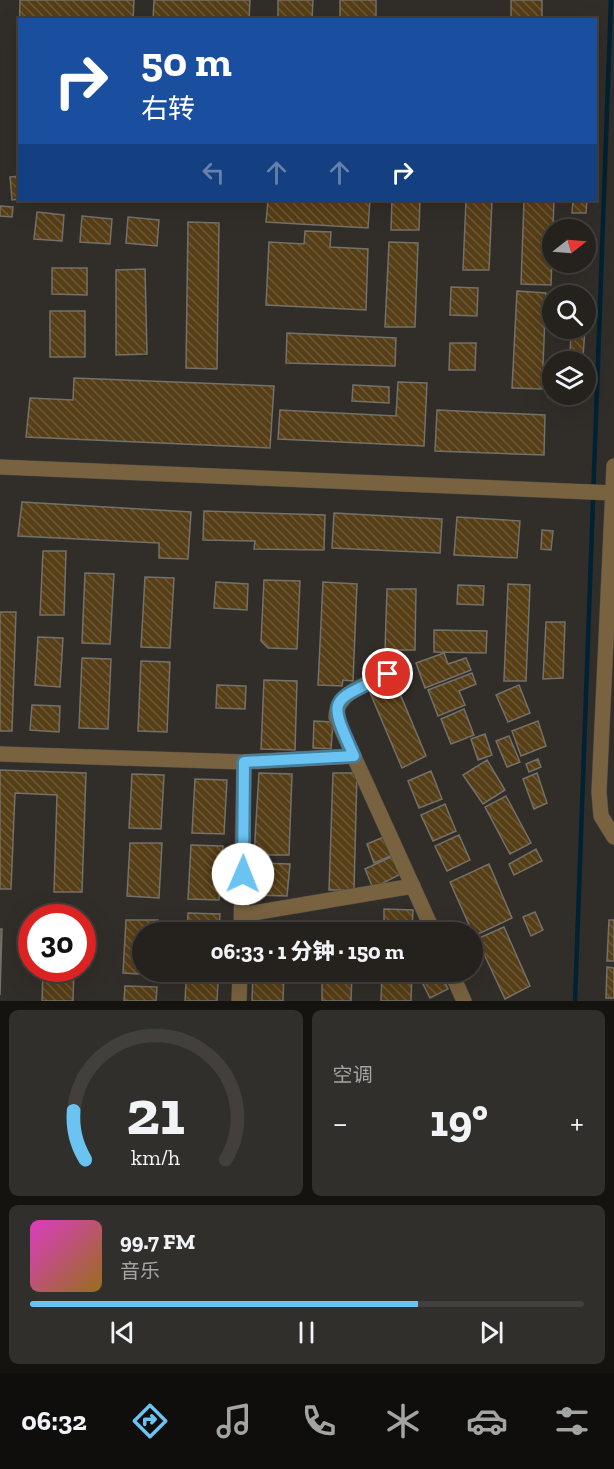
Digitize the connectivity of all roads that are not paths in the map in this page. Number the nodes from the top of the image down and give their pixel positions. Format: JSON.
{"nodes":[{"id":1,"x":614,"y":466,"type":"edge"},
{"id":2,"x":0,"y":467,"type":"edge"},
{"id":3,"x":610,"y":493,"type":"edge"},
{"id":4,"x":388,"y":674,"type":"dead end"},
{"id":5,"x":0,"y":754,"type":"edge"},
{"id":6,"x":354,"y":756,"type":"junction"},
{"id":7,"x":244,"y":762,"type":"junction"},
{"id":8,"x":614,"y":837,"type":"edge"},
{"id":9,"x":413,"y":886,"type":"junction"},
{"id":10,"x":242,"y":915,"type":"junction"},
{"id":11,"x":242,"y":922,"type":"edge"},
{"id":12,"x":429,"y":922,"type":"edge"},
{"id":13,"x":240,"y":982,"type":"edge"},
{"id":14,"x":455,"y":982,"type":"edge"},
{"id":15,"x":239,"y":1001,"type":"edge"},
{"id":16,"x":464,"y":1001,"type":"edge"}],
"edges":[{"from":1,"to":3,"type":"street"},
{"from":2,"to":3,"type":"street"},
{"from":3,"to":8,"type":"street"},
{"from":4,"to":6,"type":"street"},
{"from":5,"to":7,"type":"street"},
{"from":6,"to":7,"type":"street"},
{"from":6,"to":9,"type":"street"},
{"from":7,"to":10,"type":"street"},
{"from":9,"to":10,"type":"street"},
{"from":9,"to":12,"type":"street"},
{"from":10,"to":11,"type":"street"},
{"from":13,"to":15,"type":"street"},
{"from":14,"to":16,"type":"street"}]}
